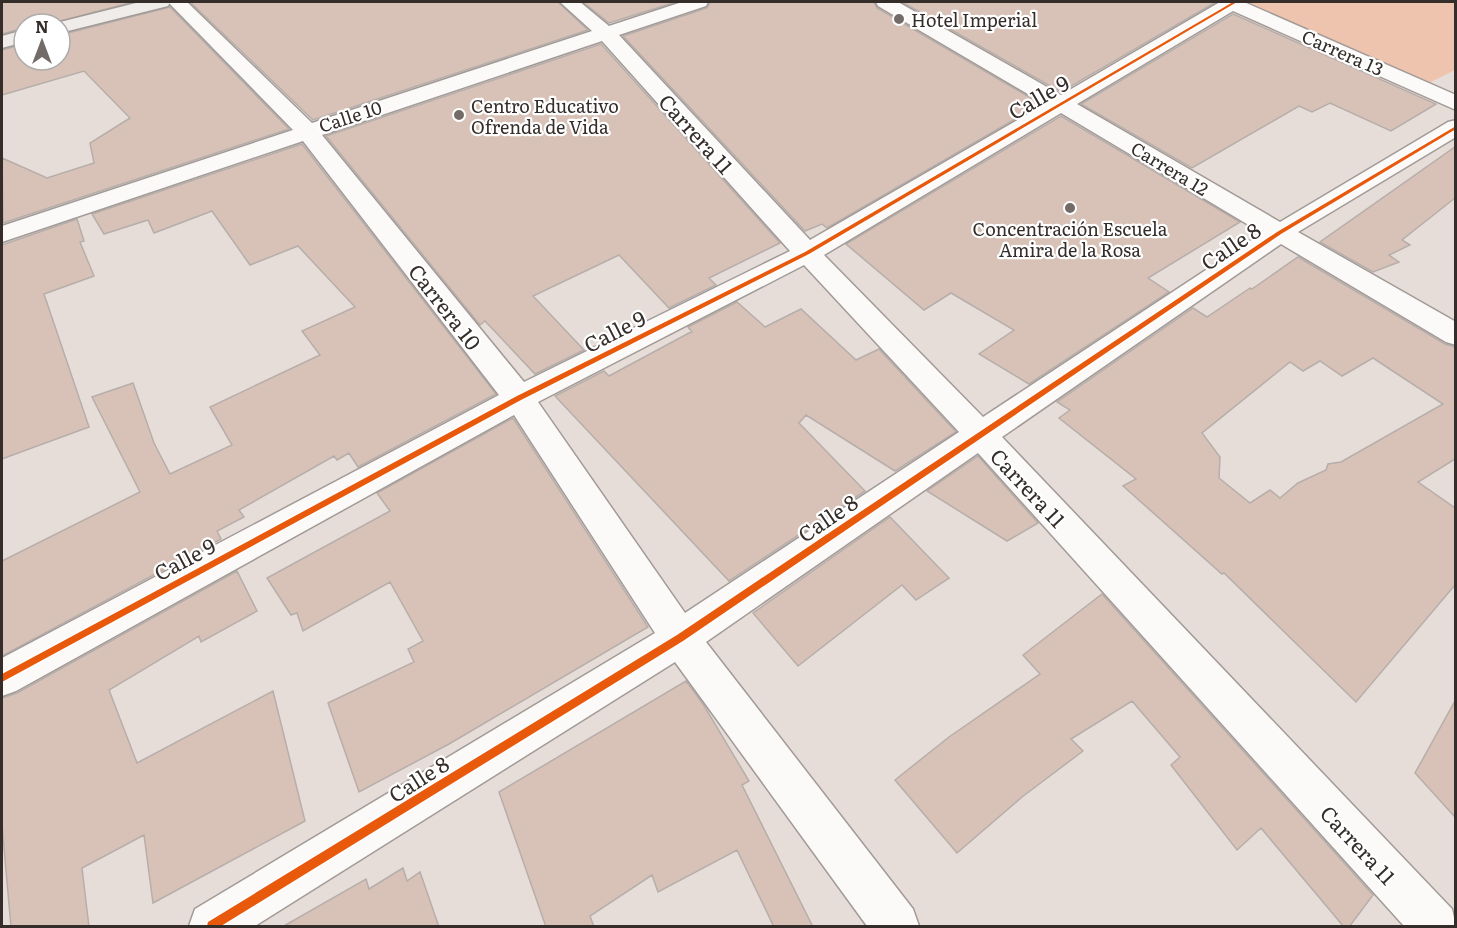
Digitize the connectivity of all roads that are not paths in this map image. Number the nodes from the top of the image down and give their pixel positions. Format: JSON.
{"nodes":[{"id":1,"x":161,"y":2,"type":"edge"},
{"id":2,"x":177,"y":2,"type":"edge"},
{"id":3,"x":569,"y":2,"type":"edge"},
{"id":4,"x":699,"y":2,"type":"edge"},
{"id":5,"x":885,"y":2,"type":"edge"},
{"id":6,"x":1232,"y":2,"type":"edge"},
{"id":7,"x":72,"y":24,"type":"edge"},
{"id":8,"x":606,"y":33,"type":"junction"},
{"id":9,"x":1062,"y":103,"type":"junction"},
{"id":10,"x":1455,"y":104,"type":"edge"},
{"id":11,"x":1455,"y":127,"type":"edge"},
{"id":12,"x":306,"y":130,"type":"junction"},
{"id":13,"x":1279,"y":233,"type":"junction"},
{"id":14,"x":2,"y":234,"type":"edge"},
{"id":15,"x":807,"y":253,"type":"junction"},
{"id":16,"x":1455,"y":335,"type":"edge"},
{"id":17,"x":519,"y":398,"type":"junction"},
{"id":18,"x":980,"y":434,"type":"junction"},
{"id":19,"x":680,"y":638,"type":"junction"},
{"id":20,"x":2,"y":678,"type":"edge"},
{"id":21,"x":212,"y":927,"type":"edge"},
{"id":22,"x":896,"y":927,"type":"edge"},
{"id":23,"x":1435,"y":927,"type":"edge"}],
"edges":[{"from":1,"to":7,"type":"street"},
{"from":2,"to":12,"type":"street","name":"Carrera 10"},
{"from":3,"to":8,"type":"street","name":"Carrera 11"},
{"from":4,"to":8,"type":"street","name":"Calle 10"},
{"from":5,"to":9,"type":"street","name":"Carrera 12"},
{"from":6,"to":9,"type":"street","name":"Calle 9"},
{"from":6,"to":10,"type":"street","name":"Carrera 13"},
{"from":8,"to":12,"type":"street","name":"Calle 10"},
{"from":8,"to":15,"type":"street","name":"Carrera 11"},
{"from":9,"to":13,"type":"street","name":"Carrera 12"},
{"from":9,"to":15,"type":"street","name":"Calle 9"},
{"from":11,"to":13,"type":"street","name":"Calle 8"},
{"from":12,"to":14,"type":"street","name":"Calle 10"},
{"from":12,"to":17,"type":"street","name":"Carrera 10"},
{"from":13,"to":16,"type":"street","name":"Carrera 12"},
{"from":13,"to":18,"type":"street","name":"Calle 8"},
{"from":15,"to":17,"type":"street","name":"Calle 9"},
{"from":15,"to":18,"type":"street","name":"Carrera 11"},
{"from":17,"to":19,"type":"street","name":"Carrera 10"},
{"from":17,"to":20,"type":"street","name":"Calle 9"},
{"from":18,"to":19,"type":"street","name":"Calle 8"},
{"from":18,"to":23,"type":"street","name":"Carrera 11"},
{"from":19,"to":21,"type":"street","name":"Calle 8"},
{"from":19,"to":22,"type":"street","name":"Carrera 10"}]}
